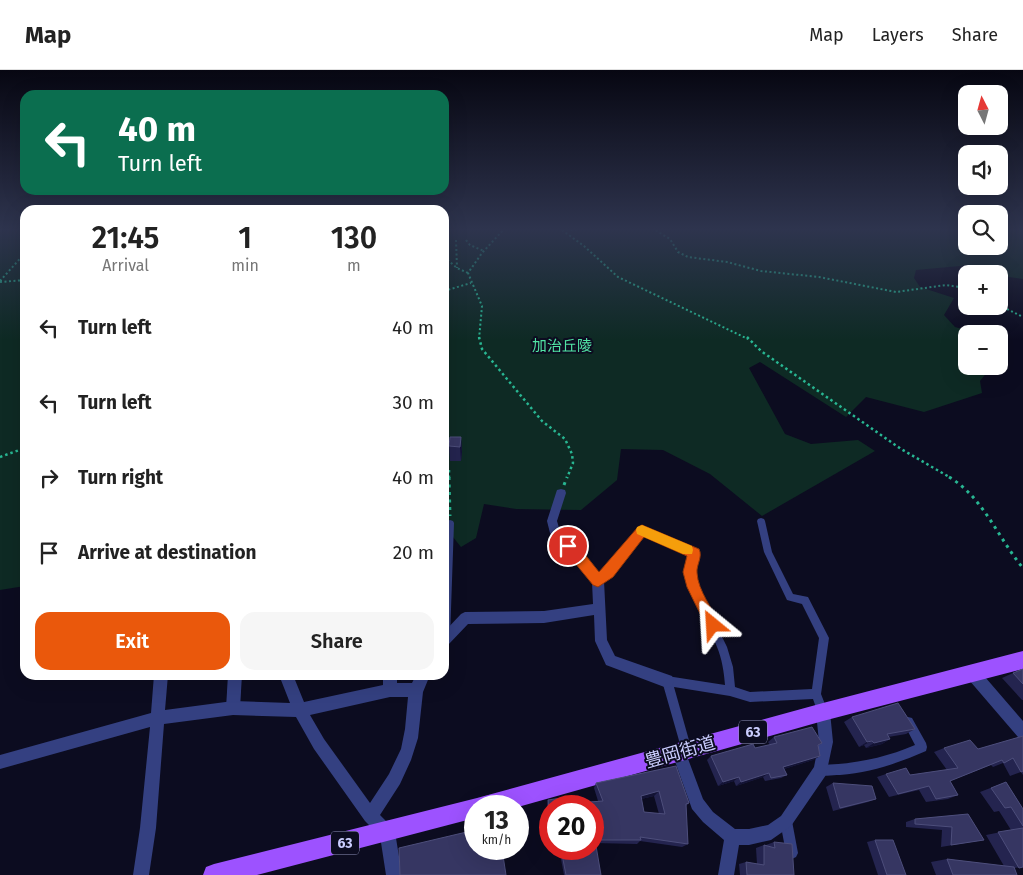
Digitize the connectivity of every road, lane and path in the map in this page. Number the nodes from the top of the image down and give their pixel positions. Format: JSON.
{"nodes":[{"id":1,"x":13,"y":266,"type":"edge"},
{"id":2,"x":454,"y":266,"type":"edge"},
{"id":3,"x":473,"y":266,"type":"edge"},
{"id":4,"x":605,"y":266,"type":"edge"},
{"id":5,"x":740,"y":266,"type":"edge"},
{"id":6,"x":457,"y":268,"type":"joint"},
{"id":7,"x":468,"y":273,"type":"junction"},
{"id":8,"x":20,"y":280,"type":"edge"},
{"id":9,"x":0,"y":281,"type":"edge"},
{"id":10,"x":471,"y":283,"type":"junction"},
{"id":11,"x":958,"y":287,"type":"edge"},
{"id":12,"x":449,"y":290,"type":"edge"},
{"id":13,"x":1008,"y":310,"type":"edge"},
{"id":14,"x":1023,"y":317,"type":"edge"},
{"id":15,"x":20,"y":450,"type":"edge"},
{"id":16,"x":0,"y":457,"type":"edge"},
{"id":17,"x":449,"y":470,"type":"dead end"},
{"id":18,"x":561,"y":493,"type":"joint"},
{"id":19,"x":761,"y":521,"type":"dead end"},
{"id":20,"x":450,"y":523,"type":"joint"},
{"id":21,"x":449,"y":546,"type":"edge"},
{"id":22,"x":1023,"y":568,"type":"edge"},
{"id":23,"x":598,"y":581,"type":"junction"},
{"id":24,"x":599,"y":609,"type":"junction"},
{"id":25,"x":449,"y":635,"type":"edge"},
{"id":26,"x":1023,"y":660,"type":"edge"},
{"id":27,"x":974,"y":674,"type":"junction"},
{"id":28,"x":160,"y":680,"type":"edge"},
{"id":29,"x":235,"y":680,"type":"edge"},
{"id":30,"x":288,"y":680,"type":"edge"},
{"id":31,"x":390,"y":680,"type":"edge"},
{"id":32,"x":420,"y":680,"type":"edge"},
{"id":33,"x":667,"y":681,"type":"junction"},
{"id":34,"x":390,"y":690,"type":"junction"},
{"id":35,"x":414,"y":690,"type":"junction"},
{"id":36,"x":730,"y":691,"type":"junction"},
{"id":37,"x":816,"y":694,"type":"junction"},
{"id":38,"x":896,"y":703,"type":"junction"},
{"id":39,"x":234,"y":708,"type":"junction"},
{"id":40,"x":300,"y":710,"type":"junction"},
{"id":41,"x":823,"y":712,"type":"junction"},
{"id":42,"x":156,"y":718,"type":"junction"},
{"id":43,"x":1023,"y":732,"type":"edge"},
{"id":44,"x":683,"y":752,"type":"junction"},
{"id":45,"x":0,"y":762,"type":"edge"},
{"id":46,"x":821,"y":770,"type":"junction"},
{"id":47,"x":524,"y":795,"type":"edge"},
{"id":48,"x":464,"y":811,"type":"edge"},
{"id":49,"x":370,"y":816,"type":"junction"},
{"id":50,"x":786,"y":821,"type":"junction"},
{"id":51,"x":387,"y":832,"type":"junction"},
{"id":52,"x":732,"y":836,"type":"junction"},
{"id":53,"x":792,"y":867,"type":"edge"},
{"id":54,"x":141,"y":875,"type":"edge"},
{"id":55,"x":214,"y":875,"type":"edge"},
{"id":56,"x":394,"y":875,"type":"edge"},
{"id":57,"x":726,"y":875,"type":"edge"}],
"edges":[{"from":1,"to":9,"type":"path"},
{"from":2,"to":6,"type":"path"},
{"from":3,"to":7,"type":"path"},
{"from":4,"to":22,"type":"path"},
{"from":5,"to":11,"type":"path"},
{"from":6,"to":7,"type":"path"},
{"from":7,"to":10,"type":"path"},
{"from":8,"to":9,"type":"path"},
{"from":10,"to":12,"type":"path"},
{"from":10,"to":18,"type":"path"},
{"from":13,"to":14,"type":"path"},
{"from":15,"to":16,"type":"path"},
{"from":17,"to":20,"type":"path"},
{"from":18,"to":23,"type":"street"},
{"from":19,"to":37,"type":"lane"},
{"from":20,"to":21,"type":"lane"},
{"from":23,"to":24,"type":"street"},
{"from":23,"to":36,"type":"lane"},
{"from":24,"to":25,"type":"street"},
{"from":24,"to":33,"type":"street"},
{"from":26,"to":27,"type":"main road","name":"豊岡街道","number":"63"},
{"from":27,"to":38,"type":"main road","name":"豊岡街道","number":"63"},
{"from":27,"to":43,"type":"street"},
{"from":28,"to":42,"type":"street"},
{"from":29,"to":39,"type":"street"},
{"from":30,"to":40,"type":"street"},
{"from":31,"to":34,"type":"street"},
{"from":32,"to":35,"type":"street"},
{"from":33,"to":36,"type":"lane"},
{"from":33,"to":44,"type":"lane"},
{"from":34,"to":35,"type":"street"},
{"from":34,"to":40,"type":"street"},
{"from":35,"to":49,"type":"street"},
{"from":36,"to":37,"type":"lane"},
{"from":37,"to":41,"type":"lane"},
{"from":38,"to":41,"type":"main road","name":"豊岡街道","number":"63"},
{"from":38,"to":46,"type":"lane"},
{"from":39,"to":40,"type":"street"},
{"from":39,"to":42,"type":"street"},
{"from":40,"to":49,"type":"street"},
{"from":41,"to":44,"type":"main road","name":"豊岡街道","number":"63"},
{"from":41,"to":46,"type":"street"},
{"from":42,"to":45,"type":"street"},
{"from":42,"to":54,"type":"street"},
{"from":44,"to":47,"type":"main road","name":"豊岡街道","number":"63"},
{"from":44,"to":52,"type":"street"},
{"from":46,"to":50,"type":"street"},
{"from":48,"to":51,"type":"main road","number":"63"},
{"from":49,"to":51,"type":"street"},
{"from":50,"to":52,"type":"street"},
{"from":50,"to":53,"type":"lane"},
{"from":51,"to":55,"type":"main road","number":"63"},
{"from":51,"to":56,"type":"street"},
{"from":52,"to":57,"type":"street"}]}
